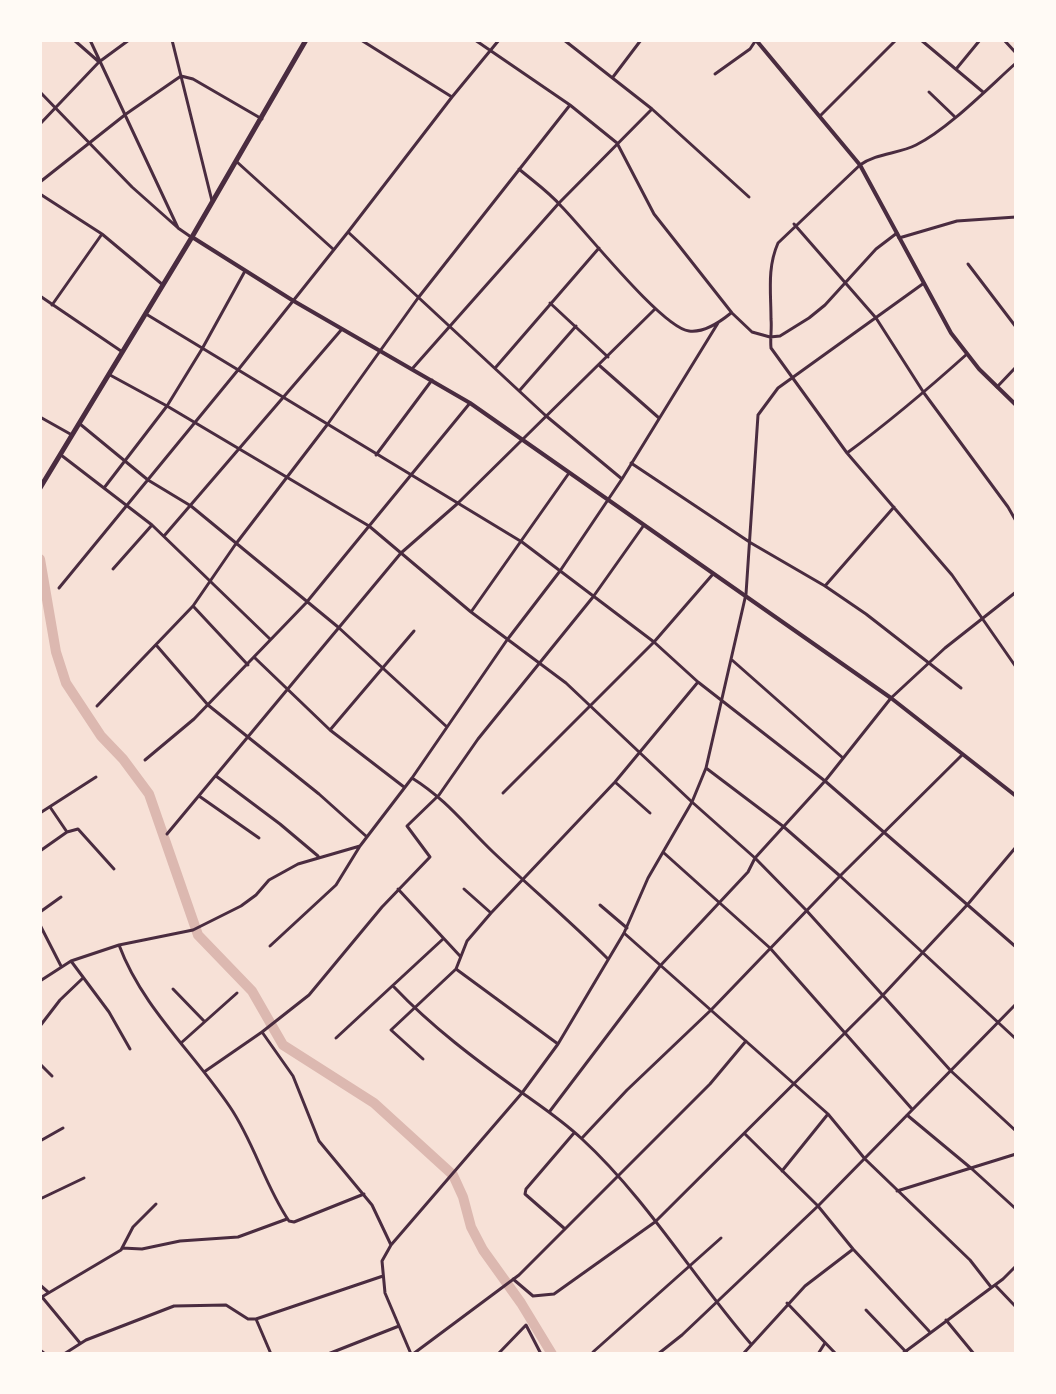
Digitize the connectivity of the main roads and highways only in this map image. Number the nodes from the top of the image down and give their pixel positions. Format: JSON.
{"nodes":[{"id":1,"x":306,"y":40,"type":"edge"},
{"id":2,"x":40,"y":488,"type":"edge"}],
"edges":[{"from":1,"to":2,"type":"main road"}]}
